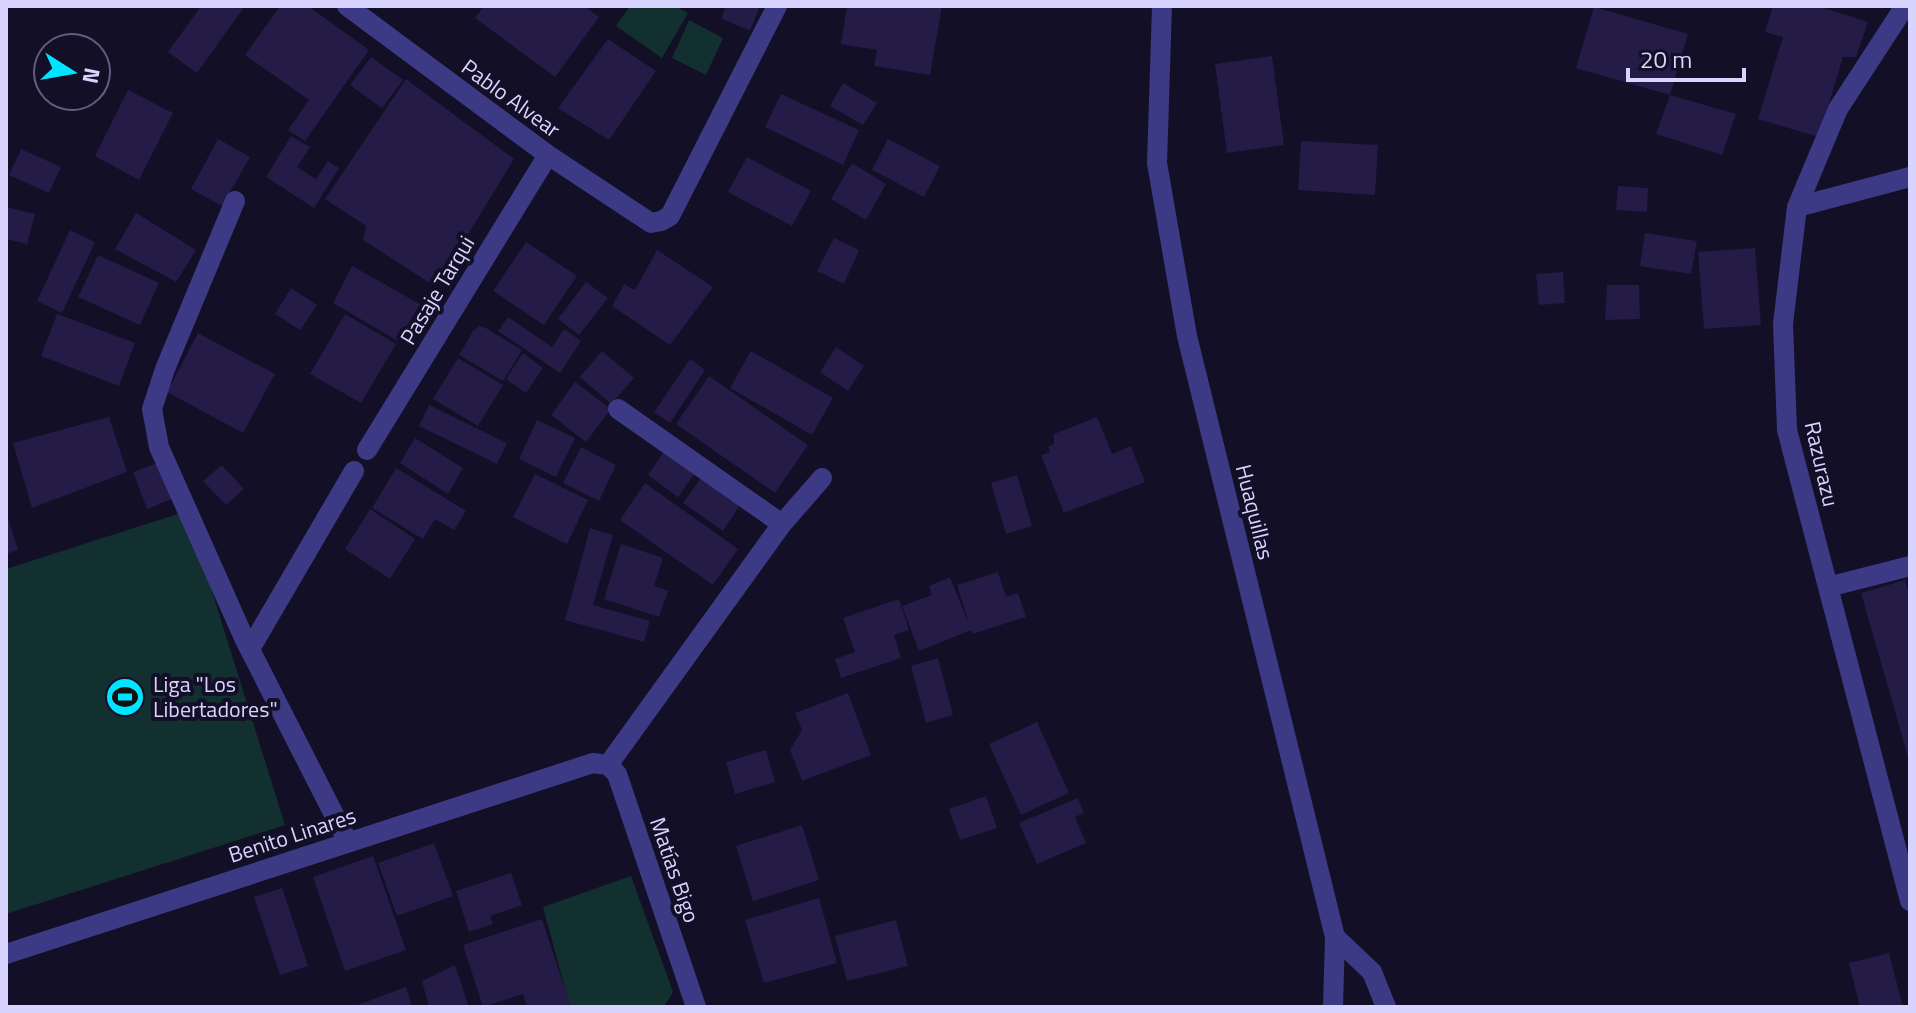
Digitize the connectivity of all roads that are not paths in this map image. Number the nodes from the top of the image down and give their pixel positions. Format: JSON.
{"nodes":[{"id":1,"x":347,"y":6,"type":"edge"},
{"id":2,"x":777,"y":6,"type":"edge"},
{"id":3,"x":1162,"y":6,"type":"edge"},
{"id":4,"x":1905,"y":6,"type":"edge"},
{"id":5,"x":548,"y":155,"type":"junction"},
{"id":6,"x":1910,"y":177,"type":"edge"},
{"id":7,"x":235,"y":201,"type":"dead end"},
{"id":8,"x":1797,"y":207,"type":"junction"},
{"id":9,"x":618,"y":409,"type":"dead end"},
{"id":10,"x":367,"y":450,"type":"dead end"},
{"id":11,"x":354,"y":471,"type":"dead end"},
{"id":12,"x":822,"y":478,"type":"dead end"},
{"id":13,"x":782,"y":524,"type":"junction"},
{"id":14,"x":1910,"y":566,"type":"edge"},
{"id":15,"x":1828,"y":587,"type":"junction"},
{"id":16,"x":250,"y":649,"type":"junction"},
{"id":17,"x":601,"y":764,"type":"junction"},
{"id":18,"x":348,"y":842,"type":"junction"},
{"id":19,"x":1910,"y":901,"type":"edge"},
{"id":20,"x":1335,"y":937,"type":"junction"},
{"id":21,"x":6,"y":954,"type":"edge"},
{"id":22,"x":696,"y":1007,"type":"edge"},
{"id":23,"x":1333,"y":1007,"type":"edge"},
{"id":24,"x":1386,"y":1007,"type":"edge"}],
"edges":[{"from":1,"to":5,"type":"street","name":"Pablo Alvear"},
{"from":2,"to":5,"type":"street","name":"Pablo Alvear"},
{"from":3,"to":20,"type":"street","name":"Huaquillas"},
{"from":4,"to":8,"type":"street","name":"Razurazu"},
{"from":5,"to":10,"type":"street","name":"Pasaje Tarqui"},
{"from":6,"to":8,"type":"street"},
{"from":7,"to":16,"type":"street"},
{"from":8,"to":15,"type":"street","name":"Razurazu"},
{"from":9,"to":13,"type":"street"},
{"from":11,"to":16,"type":"street"},
{"from":12,"to":13,"type":"street"},
{"from":13,"to":17,"type":"street"},
{"from":14,"to":15,"type":"street"},
{"from":15,"to":19,"type":"street","name":"Razurazu"},
{"from":16,"to":18,"type":"street"},
{"from":17,"to":18,"type":"street","name":"Benito Linares"},
{"from":17,"to":22,"type":"street","name":"Matías Bigo"},
{"from":18,"to":21,"type":"street","name":"Benito Linares"},
{"from":20,"to":23,"type":"street","name":"Huaquillas"},
{"from":20,"to":24,"type":"street"}]}
